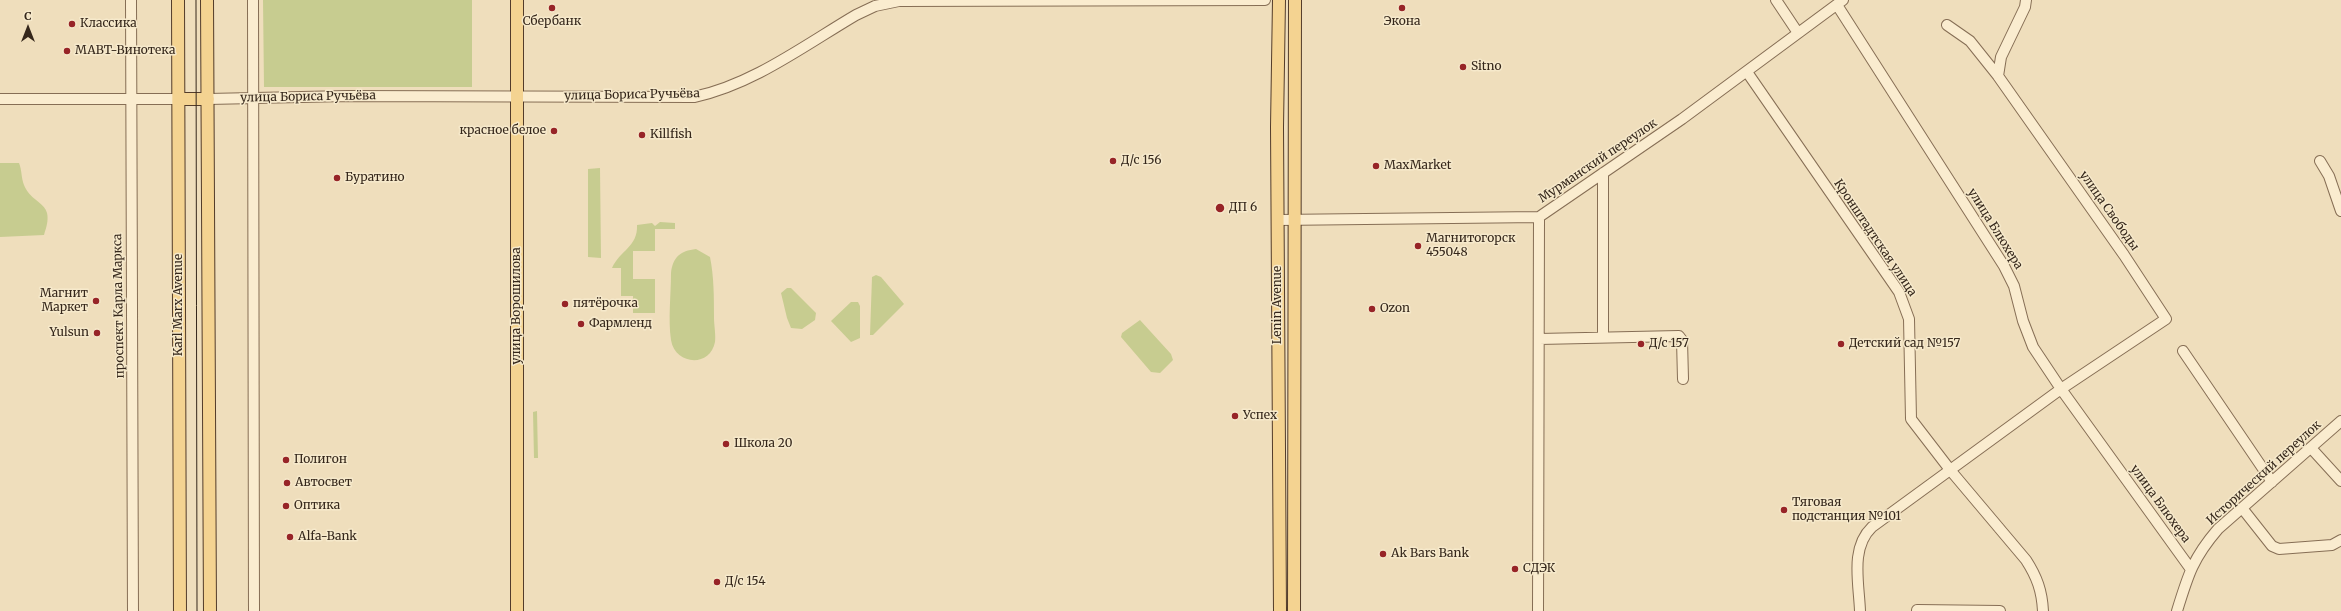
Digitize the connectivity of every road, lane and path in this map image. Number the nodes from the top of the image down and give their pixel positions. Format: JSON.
{"nodes":[{"id":1,"x":132,"y":0,"type":"edge"},
{"id":2,"x":178,"y":0,"type":"edge"},
{"id":3,"x":207,"y":0,"type":"edge"},
{"id":4,"x":253,"y":0,"type":"edge"},
{"id":5,"x":517,"y":0,"type":"edge"},
{"id":6,"x":1265,"y":0,"type":"edge"},
{"id":7,"x":1279,"y":0,"type":"edge"},
{"id":8,"x":1295,"y":0,"type":"edge"},
{"id":9,"x":1776,"y":0,"type":"edge"},
{"id":10,"x":2026,"y":0,"type":"edge"},
{"id":11,"x":1840,"y":2,"type":"edge"},
{"id":12,"x":1947,"y":25,"type":"dead end"},
{"id":13,"x":1798,"y":33,"type":"junction"},
{"id":14,"x":1747,"y":72,"type":"junction"},
{"id":15,"x":1998,"y":76,"type":"junction"},
{"id":16,"x":518,"y":96,"type":"junction"},
{"id":17,"x":254,"y":97,"type":"junction"},
{"id":18,"x":208,"y":98,"type":"junction"},
{"id":19,"x":0,"y":99,"type":"edge"},
{"id":20,"x":179,"y":99,"type":"junction"},
{"id":21,"x":131,"y":101,"type":"junction"},
{"id":22,"x":2320,"y":161,"type":"dead end"},
{"id":23,"x":1603,"y":173,"type":"junction"},
{"id":24,"x":2341,"y":211,"type":"edge"},
{"id":25,"x":1539,"y":217,"type":"junction"},
{"id":26,"x":1278,"y":220,"type":"junction"},
{"id":27,"x":1293,"y":220,"type":"junction"},
{"id":28,"x":1603,"y":338,"type":"junction"},
{"id":29,"x":1539,"y":339,"type":"junction"},
{"id":30,"x":2183,"y":352,"type":"dead end"},
{"id":31,"x":1683,"y":379,"type":"dead end"},
{"id":32,"x":2061,"y":389,"type":"junction"},
{"id":33,"x":2341,"y":421,"type":"edge"},
{"id":34,"x":2312,"y":448,"type":"junction"},
{"id":35,"x":1951,"y":471,"type":"junction"},
{"id":36,"x":2341,"y":481,"type":"edge"},
{"id":37,"x":2272,"y":482,"type":"junction"},
{"id":38,"x":2242,"y":508,"type":"junction"},
{"id":39,"x":2341,"y":540,"type":"edge"},
{"id":40,"x":2190,"y":568,"type":"junction"},
{"id":41,"x":1279,"y":607,"type":"edge"},
{"id":42,"x":1917,"y":610,"type":"dead end"},
{"id":43,"x":133,"y":611,"type":"edge"},
{"id":44,"x":180,"y":611,"type":"edge"},
{"id":45,"x":210,"y":611,"type":"edge"},
{"id":46,"x":254,"y":611,"type":"edge"},
{"id":47,"x":517,"y":611,"type":"edge"},
{"id":48,"x":1295,"y":611,"type":"edge"},
{"id":49,"x":1538,"y":611,"type":"edge"},
{"id":50,"x":1860,"y":611,"type":"edge"},
{"id":51,"x":2000,"y":611,"type":"edge"},
{"id":52,"x":2043,"y":611,"type":"edge"},
{"id":53,"x":2177,"y":611,"type":"edge"}],
"edges":[{"from":1,"to":21,"type":"street","name":"проспект Карла Маркса"},
{"from":2,"to":20,"type":"main road","name":"Karl Marx Avenue"},
{"from":3,"to":18,"type":"main road"},
{"from":4,"to":17,"type":"street"},
{"from":5,"to":16,"type":"main road","name":"улица Ворошилова"},
{"from":6,"to":16,"type":"street","name":"улица Бориса Ручьёва"},
{"from":7,"to":26,"type":"main road","name":"Lenin Avenue"},
{"from":8,"to":27,"type":"main road","name":"Lenin Avenue"},
{"from":9,"to":13,"type":"street"},
{"from":10,"to":15,"type":"street"},
{"from":11,"to":13,"type":"street","name":"Мурманский переулок"},
{"from":11,"to":32,"type":"street","name":"улица Блюхера"},
{"from":12,"to":15,"type":"street","name":"улица Свободы"},
{"from":13,"to":14,"type":"street","name":"Мурманский переулок"},
{"from":14,"to":23,"type":"street","name":"Мурманский переулок"},
{"from":14,"to":35,"type":"street","name":"Кронштадтская улица"},
{"from":15,"to":32,"type":"street","name":"улица Свободы"},
{"from":16,"to":17,"type":"street","name":"улица Бориса Ручьёва"},
{"from":16,"to":47,"type":"main road","name":"улица Ворошилова"},
{"from":17,"to":18,"type":"street","name":"улица Бориса Ручьёва"},
{"from":17,"to":46,"type":"street"},
{"from":18,"to":20,"type":"main road","name":"улица Бориса Ручьёва"},
{"from":18,"to":45,"type":"main road"},
{"from":19,"to":21,"type":"street","name":"улица Бориса Ручьёва"},
{"from":20,"to":21,"type":"street","name":"улица Бориса Ручьёва"},
{"from":20,"to":44,"type":"main road","name":"Karl Marx Avenue"},
{"from":21,"to":43,"type":"street","name":"проспект Карла Маркса"},
{"from":22,"to":24,"type":"street"},
{"from":23,"to":25,"type":"street","name":"Мурманский переулок"},
{"from":23,"to":28,"type":"street"},
{"from":25,"to":27,"type":"street","name":"Мурманский переулок"},
{"from":25,"to":29,"type":"street"},
{"from":26,"to":27,"type":"street","name":"Мурманский переулок"},
{"from":26,"to":41,"type":"main road","name":"Lenin Avenue"},
{"from":27,"to":48,"type":"main road","name":"Lenin Avenue"},
{"from":28,"to":29,"type":"street"},
{"from":28,"to":31,"type":"street"},
{"from":29,"to":49,"type":"street"},
{"from":30,"to":37,"type":"street"},
{"from":32,"to":35,"type":"street"},
{"from":32,"to":40,"type":"street","name":"улица Блюхера"},
{"from":33,"to":34,"type":"street","name":"Исторический переулок"},
{"from":34,"to":36,"type":"street"},
{"from":34,"to":37,"type":"street","name":"Исторический переулок"},
{"from":35,"to":50,"type":"street"},
{"from":35,"to":52,"type":"street","name":"Кронштадтская улица"},
{"from":37,"to":38,"type":"street","name":"Исторический переулок"},
{"from":38,"to":39,"type":"street"},
{"from":38,"to":40,"type":"street","name":"Исторический переулок"},
{"from":40,"to":53,"type":"street","name":"Исторический переулок"},
{"from":42,"to":51,"type":"street"}]}
